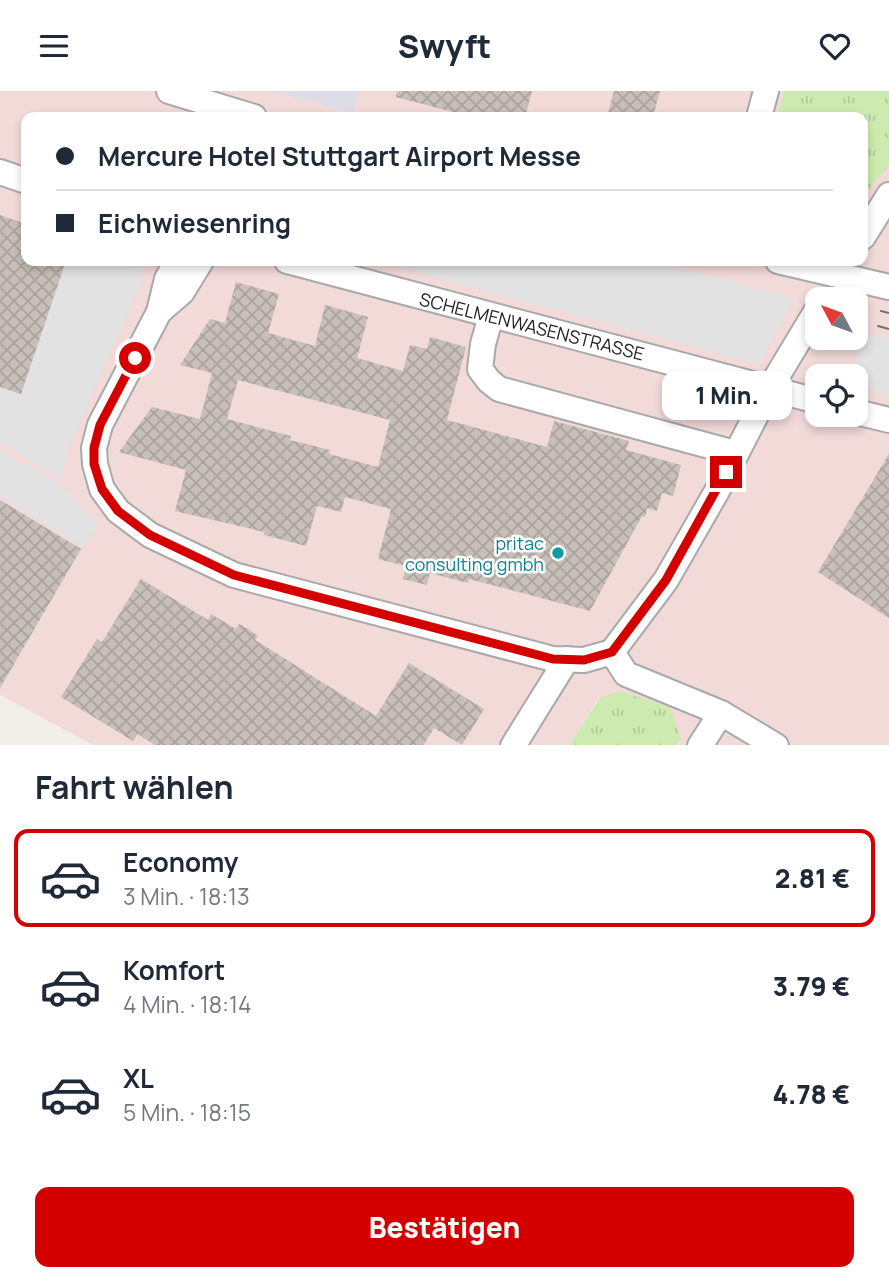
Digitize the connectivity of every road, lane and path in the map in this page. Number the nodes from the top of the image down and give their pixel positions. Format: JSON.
{"nodes":[{"id":1,"x":169,"y":91,"type":"edge"},
{"id":2,"x":766,"y":91,"type":"edge"},
{"id":3,"x":238,"y":112,"type":"edge"},
{"id":4,"x":760,"y":112,"type":"edge"},
{"id":5,"x":0,"y":172,"type":"edge"},
{"id":6,"x":21,"y":179,"type":"edge"},
{"id":7,"x":889,"y":195,"type":"edge"},
{"id":8,"x":868,"y":229,"type":"edge"},
{"id":9,"x":174,"y":266,"type":"edge"},
{"id":10,"x":198,"y":266,"type":"edge"},
{"id":11,"x":323,"y":266,"type":"edge"},
{"id":12,"x":824,"y":266,"type":"edge"},
{"id":13,"x":843,"y":268,"type":"edge"},
{"id":14,"x":345,"y":269,"type":"edge"},
{"id":15,"x":831,"y":287,"type":"edge"},
{"id":16,"x":889,"y":287,"type":"edge"},
{"id":17,"x":159,"y":312,"type":"junction"},
{"id":18,"x":491,"y":316,"type":"junction"},
{"id":19,"x":805,"y":330,"type":"edge"},
{"id":20,"x":770,"y":388,"type":"junction"},
{"id":21,"x":805,"y":398,"type":"edge"},
{"id":22,"x":868,"y":415,"type":"edge"},
{"id":23,"x":889,"y":420,"type":"edge"},
{"id":24,"x":735,"y":453,"type":"junction"},
{"id":25,"x":612,"y":652,"type":"junction"},
{"id":26,"x":567,"y":659,"type":"junction"},
{"id":27,"x":722,"y":713,"type":"junction"},
{"id":28,"x":513,"y":745,"type":"edge"},
{"id":29,"x":700,"y":745,"type":"edge"},
{"id":30,"x":776,"y":745,"type":"edge"}],
"edges":[{"from":1,"to":3,"type":"street"},
{"from":2,"to":4,"type":"street"},
{"from":5,"to":6,"type":"street"},
{"from":7,"to":8,"type":"street"},
{"from":9,"to":17,"type":"street"},
{"from":10,"to":17,"type":"street"},
{"from":11,"to":14,"type":"street","name":"SCHELMENWASENSTRASSE"},
{"from":12,"to":13,"type":"street"},
{"from":13,"to":15,"type":"street"},
{"from":13,"to":16,"type":"street"},
{"from":14,"to":18,"type":"street","name":"SCHELMENWASENSTRASSE"},
{"from":17,"to":26,"type":"street"},
{"from":18,"to":20,"type":"street","name":"SCHELMENWASENSTRASSE"},
{"from":18,"to":24,"type":"street"},
{"from":19,"to":20,"type":"street"},
{"from":20,"to":21,"type":"street","name":"SCHELMENWASENSTRASSE"},
{"from":20,"to":24,"type":"street"},
{"from":22,"to":23,"type":"street"},
{"from":24,"to":25,"type":"street"},
{"from":25,"to":26,"type":"street"},
{"from":25,"to":27,"type":"street"},
{"from":26,"to":28,"type":"street"},
{"from":27,"to":29,"type":"street"},
{"from":27,"to":30,"type":"street"}]}
